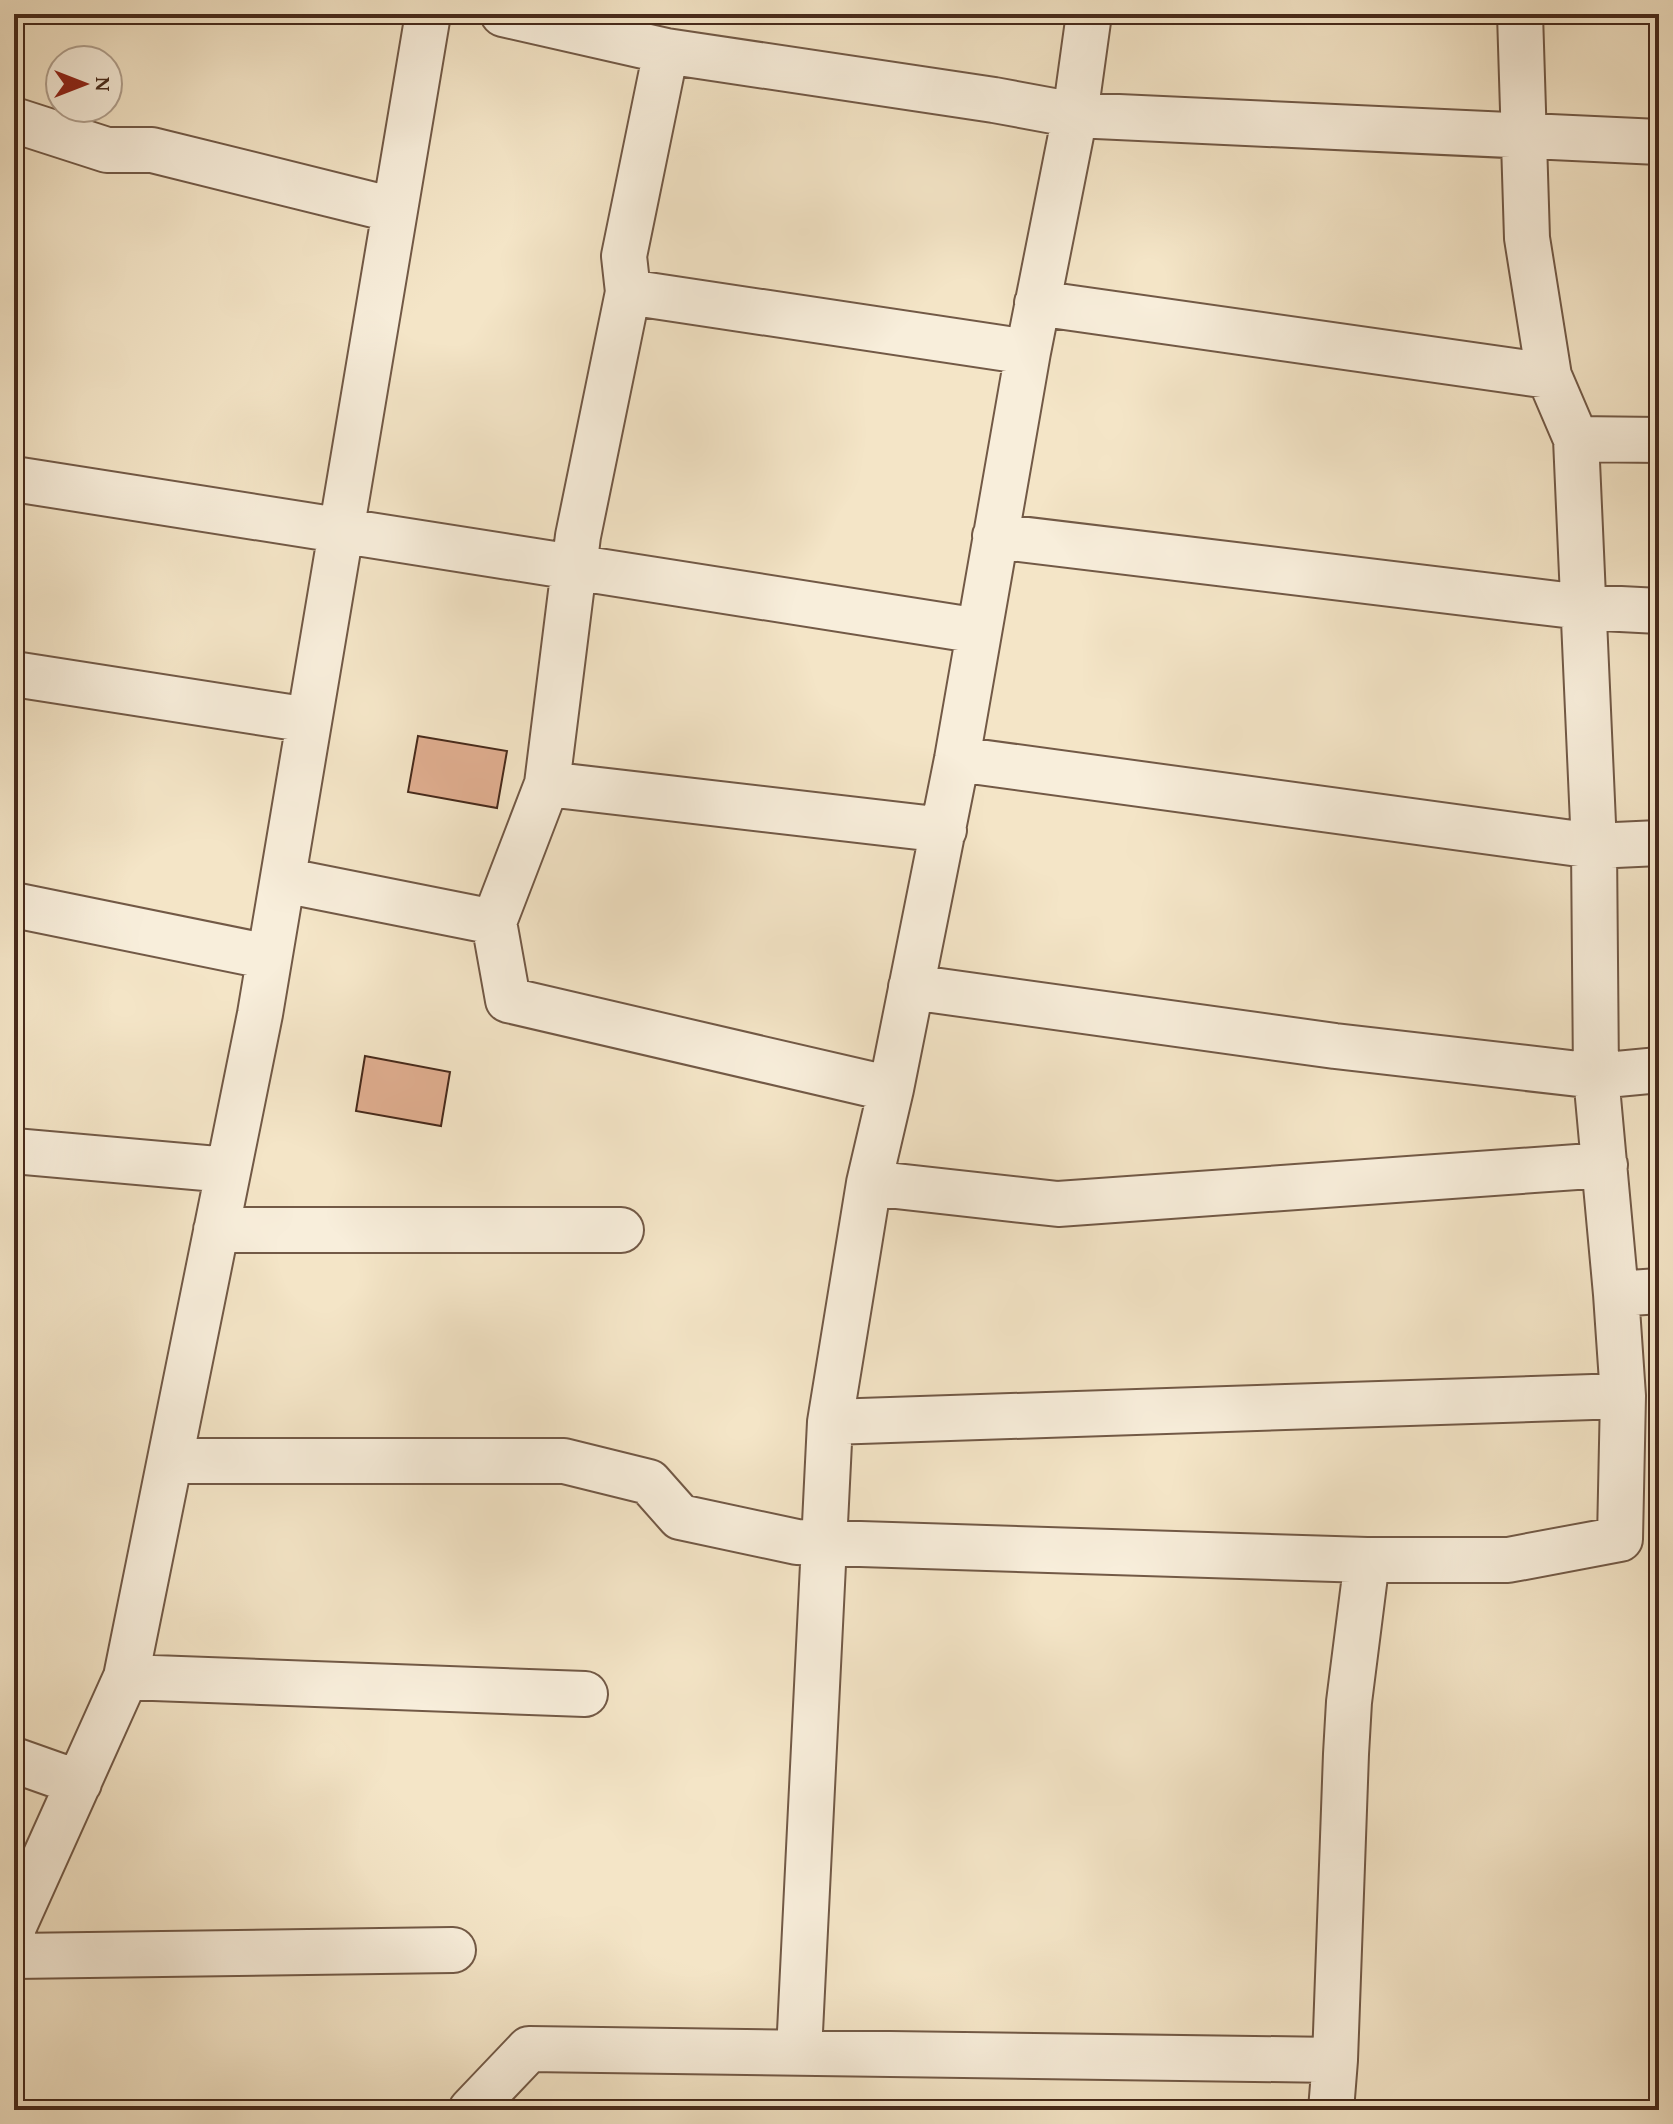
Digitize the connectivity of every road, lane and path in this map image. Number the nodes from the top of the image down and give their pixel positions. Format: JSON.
{"nodes":[{"id":1,"x":428,"y":14,"type":"edge"},
{"id":2,"x":503,"y":14,"type":"edge"},
{"id":3,"x":1089,"y":14,"type":"edge"},
{"id":4,"x":1520,"y":14,"type":"edge"},
{"id":5,"x":666,"y":51,"type":"junction"},
{"id":6,"x":1075,"y":115,"type":"junction"},
{"id":7,"x":14,"y":120,"type":"edge"},
{"id":8,"x":1523,"y":135,"type":"junction"},
{"id":9,"x":1659,"y":142,"type":"edge"},
{"id":10,"x":394,"y":210,"type":"junction"},
{"id":11,"x":628,"y":292,"type":"junction"},
{"id":12,"x":1037,"y":303,"type":"junction"},
{"id":13,"x":1028,"y":352,"type":"junction"},
{"id":14,"x":1549,"y":376,"type":"junction"},
{"id":15,"x":1576,"y":439,"type":"junction"},
{"id":16,"x":1659,"y":440,"type":"edge"},
{"id":17,"x":14,"y":479,"type":"edge"},
{"id":18,"x":341,"y":530,"type":"junction"},
{"id":19,"x":995,"y":536,"type":"junction"},
{"id":20,"x":575,"y":567,"type":"junction"},
{"id":21,"x":1582,"y":607,"type":"junction"},
{"id":22,"x":1659,"y":611,"type":"edge"},
{"id":23,"x":979,"y":631,"type":"junction"},
{"id":24,"x":14,"y":674,"type":"edge"},
{"id":25,"x":309,"y":720,"type":"junction"},
{"id":26,"x":957,"y":759,"type":"junction"},
{"id":27,"x":547,"y":784,"type":"junction"},
{"id":28,"x":944,"y":830,"type":"junction"},
{"id":29,"x":1659,"y":843,"type":"edge"},
{"id":30,"x":1594,"y":846,"type":"junction"},
{"id":31,"x":283,"y":880,"type":"junction"},
{"id":32,"x":14,"y":905,"type":"edge"},
{"id":33,"x":494,"y":922,"type":"junction"},
{"id":34,"x":269,"y":957,"type":"junction"},
{"id":35,"x":911,"y":987,"type":"junction"},
{"id":36,"x":1659,"y":1070,"type":"edge"},
{"id":37,"x":1596,"y":1076,"type":"junction"},
{"id":38,"x":891,"y":1089,"type":"junction"},
{"id":39,"x":14,"y":1151,"type":"edge"},
{"id":40,"x":1605,"y":1165,"type":"junction"},
{"id":41,"x":228,"y":1170,"type":"junction"},
{"id":42,"x":869,"y":1183,"type":"junction"},
{"id":43,"x":216,"y":1230,"type":"junction"},
{"id":44,"x":621,"y":1230,"type":"dead end"},
{"id":45,"x":1659,"y":1291,"type":"edge"},
{"id":46,"x":1616,"y":1294,"type":"junction"},
{"id":47,"x":1623,"y":1396,"type":"junction"},
{"id":48,"x":830,"y":1422,"type":"junction"},
{"id":49,"x":170,"y":1461,"type":"junction"},
{"id":50,"x":824,"y":1543,"type":"junction"},
{"id":51,"x":1367,"y":1560,"type":"junction"},
{"id":52,"x":126,"y":1677,"type":"junction"},
{"id":53,"x":585,"y":1694,"type":"dead end"},
{"id":54,"x":14,"y":1760,"type":"edge"},
{"id":55,"x":79,"y":1783,"type":"junction"},
{"id":56,"x":14,"y":1926,"type":"edge"},
{"id":57,"x":453,"y":1950,"type":"dead end"},
{"id":58,"x":14,"y":1956,"type":"edge"},
{"id":59,"x":799,"y":2052,"type":"junction"},
{"id":60,"x":1335,"y":2060,"type":"junction"},
{"id":61,"x":471,"y":2110,"type":"edge"},
{"id":62,"x":1331,"y":2110,"type":"edge"}],
"edges":[{"from":1,"to":10,"type":"street"},
{"from":2,"to":5,"type":"street"},
{"from":3,"to":6,"type":"street"},
{"from":4,"to":8,"type":"street"},
{"from":5,"to":6,"type":"street"},
{"from":5,"to":11,"type":"street"},
{"from":6,"to":8,"type":"street"},
{"from":6,"to":12,"type":"street"},
{"from":7,"to":10,"type":"street"},
{"from":8,"to":9,"type":"street"},
{"from":8,"to":14,"type":"street"},
{"from":10,"to":18,"type":"street"},
{"from":11,"to":13,"type":"street"},
{"from":11,"to":20,"type":"street"},
{"from":12,"to":13,"type":"street"},
{"from":12,"to":14,"type":"street"},
{"from":13,"to":19,"type":"street"},
{"from":14,"to":15,"type":"street"},
{"from":15,"to":16,"type":"street"},
{"from":15,"to":21,"type":"street"},
{"from":17,"to":18,"type":"street"},
{"from":18,"to":20,"type":"street"},
{"from":18,"to":25,"type":"street"},
{"from":19,"to":21,"type":"street"},
{"from":19,"to":23,"type":"street"},
{"from":20,"to":23,"type":"street"},
{"from":20,"to":27,"type":"street"},
{"from":21,"to":22,"type":"street"},
{"from":21,"to":30,"type":"street"},
{"from":23,"to":26,"type":"street"},
{"from":24,"to":25,"type":"street"},
{"from":25,"to":31,"type":"street"},
{"from":26,"to":28,"type":"street"},
{"from":26,"to":30,"type":"street"},
{"from":27,"to":28,"type":"street"},
{"from":27,"to":33,"type":"street"},
{"from":28,"to":35,"type":"street"},
{"from":29,"to":30,"type":"street"},
{"from":30,"to":37,"type":"street"},
{"from":31,"to":33,"type":"street"},
{"from":31,"to":34,"type":"street"},
{"from":32,"to":34,"type":"street"},
{"from":33,"to":38,"type":"street"},
{"from":34,"to":41,"type":"street"},
{"from":35,"to":37,"type":"street"},
{"from":35,"to":38,"type":"street"},
{"from":36,"to":37,"type":"street"},
{"from":37,"to":40,"type":"street"},
{"from":38,"to":42,"type":"street"},
{"from":39,"to":41,"type":"street"},
{"from":40,"to":42,"type":"street"},
{"from":40,"to":46,"type":"street"},
{"from":41,"to":43,"type":"street"},
{"from":42,"to":48,"type":"street"},
{"from":43,"to":44,"type":"street"},
{"from":43,"to":49,"type":"street"},
{"from":45,"to":46,"type":"street"},
{"from":46,"to":47,"type":"street"},
{"from":47,"to":48,"type":"street"},
{"from":47,"to":51,"type":"street"},
{"from":48,"to":50,"type":"street"},
{"from":49,"to":50,"type":"street"},
{"from":49,"to":52,"type":"street"},
{"from":50,"to":51,"type":"street"},
{"from":50,"to":59,"type":"street"},
{"from":51,"to":60,"type":"street"},
{"from":52,"to":53,"type":"street"},
{"from":52,"to":55,"type":"street"},
{"from":54,"to":55,"type":"street"},
{"from":55,"to":56,"type":"street"},
{"from":57,"to":58,"type":"street"},
{"from":59,"to":60,"type":"street"},
{"from":59,"to":61,"type":"street"},
{"from":60,"to":62,"type":"street"}]}
